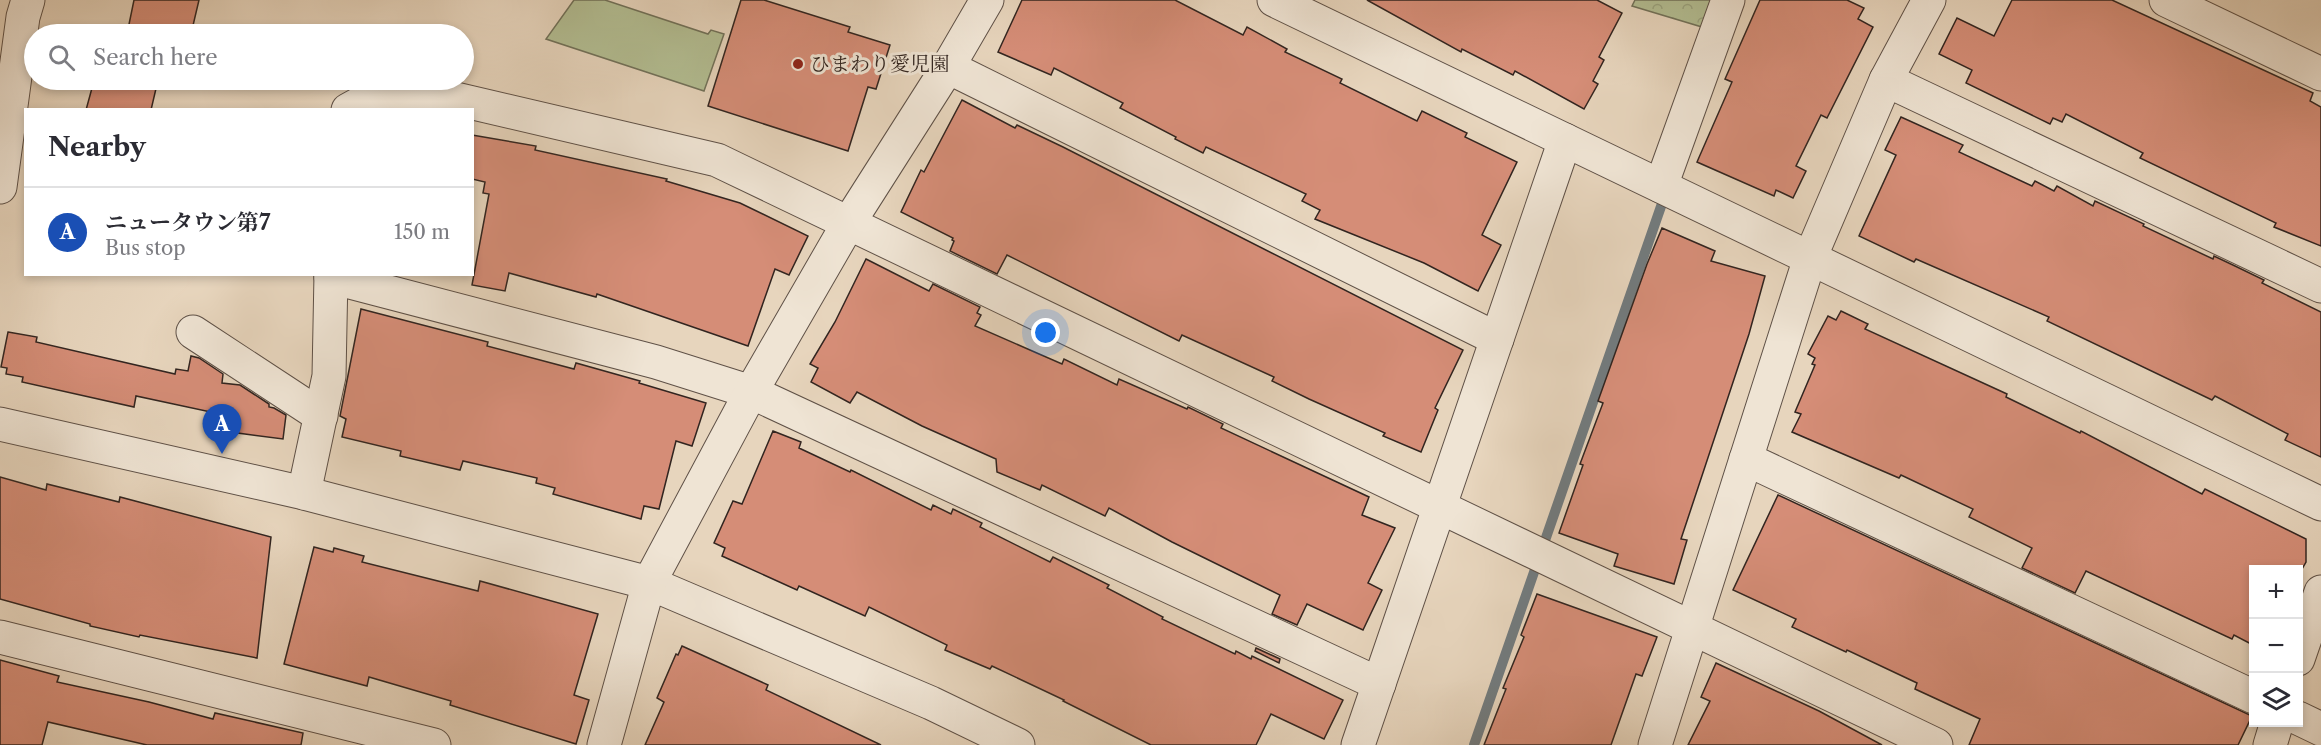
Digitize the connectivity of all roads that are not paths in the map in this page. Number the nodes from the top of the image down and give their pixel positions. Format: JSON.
{"nodes":[{"id":1,"x":28,"y":0,"type":"edge"},
{"id":2,"x":987,"y":0,"type":"edge"},
{"id":3,"x":1274,"y":0,"type":"edge"},
{"id":4,"x":1728,"y":0,"type":"edge"},
{"id":5,"x":1929,"y":0,"type":"edge"},
{"id":6,"x":2166,"y":0,"type":"edge"},
{"id":7,"x":948,"y":67,"type":"junction"},
{"id":8,"x":2321,"y":74,"type":"edge"},
{"id":9,"x":1886,"y":80,"type":"junction"},
{"id":10,"x":352,"y":108,"type":"edge"},
{"id":11,"x":1564,"y":140,"type":"junction"},
{"id":12,"x":1661,"y":186,"type":"junction"},
{"id":13,"x":0,"y":188,"type":"edge"},
{"id":14,"x":848,"y":224,"type":"junction"},
{"id":15,"x":1810,"y":258,"type":"junction"},
{"id":16,"x":331,"y":276,"type":"edge"},
{"id":17,"x":2321,"y":286,"type":"edge"},
{"id":18,"x":193,"y":332,"type":"dead end"},
{"id":19,"x":1497,"y":339,"type":"junction"},
{"id":20,"x":751,"y":392,"type":"junction"},
{"id":21,"x":321,"y":416,"type":"junction"},
{"id":22,"x":0,"y":424,"type":"edge"},
{"id":23,"x":1746,"y":459,"type":"junction"},
{"id":24,"x":304,"y":493,"type":"junction"},
{"id":25,"x":2321,"y":504,"type":"edge"},
{"id":26,"x":1439,"y":507,"type":"junction"},
{"id":27,"x":649,"y":584,"type":"junction"},
{"id":28,"x":2321,"y":592,"type":"edge"},
{"id":29,"x":1693,"y":629,"type":"junction"},
{"id":30,"x":0,"y":637,"type":"edge"},
{"id":31,"x":2303,"y":644,"type":"edge"},
{"id":32,"x":1379,"y":684,"type":"junction"},
{"id":33,"x":2249,"y":695,"type":"edge"},
{"id":34,"x":2303,"y":720,"type":"edge"},
{"id":35,"x":2276,"y":727,"type":"edge"},
{"id":36,"x":2321,"y":729,"type":"edge"},
{"id":37,"x":434,"y":745,"type":"edge"},
{"id":38,"x":604,"y":745,"type":"edge"},
{"id":39,"x":1018,"y":745,"type":"edge"},
{"id":40,"x":1358,"y":745,"type":"edge"},
{"id":41,"x":1655,"y":745,"type":"edge"},
{"id":42,"x":1936,"y":745,"type":"edge"},
{"id":43,"x":2270,"y":745,"type":"edge"}],
"edges":[{"from":1,"to":13,"type":"street"},
{"from":2,"to":7,"type":"street"},
{"from":3,"to":11,"type":"street"},
{"from":4,"to":12,"type":"street"},
{"from":5,"to":9,"type":"street"},
{"from":6,"to":8,"type":"street"},
{"from":7,"to":14,"type":"street"},
{"from":7,"to":19,"type":"street"},
{"from":9,"to":15,"type":"street"},
{"from":9,"to":17,"type":"street"},
{"from":10,"to":14,"type":"street"},
{"from":11,"to":12,"type":"street"},
{"from":11,"to":19,"type":"street"},
{"from":12,"to":15,"type":"street"},
{"from":14,"to":20,"type":"street"},
{"from":14,"to":26,"type":"street"},
{"from":15,"to":23,"type":"street"},
{"from":15,"to":25,"type":"street"},
{"from":16,"to":20,"type":"street"},
{"from":16,"to":21,"type":"street"},
{"from":18,"to":21,"type":"street"},
{"from":19,"to":26,"type":"street"},
{"from":20,"to":27,"type":"street"},
{"from":20,"to":32,"type":"street"},
{"from":21,"to":24,"type":"street"},
{"from":22,"to":24,"type":"street"},
{"from":23,"to":29,"type":"street"},
{"from":23,"to":33,"type":"street"},
{"from":24,"to":27,"type":"street"},
{"from":26,"to":29,"type":"street"},
{"from":26,"to":32,"type":"street"},
{"from":27,"to":38,"type":"street"},
{"from":27,"to":39,"type":"street"},
{"from":28,"to":31,"type":"street"},
{"from":29,"to":41,"type":"street"},
{"from":29,"to":42,"type":"street"},
{"from":30,"to":37,"type":"street"},
{"from":32,"to":40,"type":"street"},
{"from":34,"to":36,"type":"street"},
{"from":35,"to":43,"type":"street"}]}
